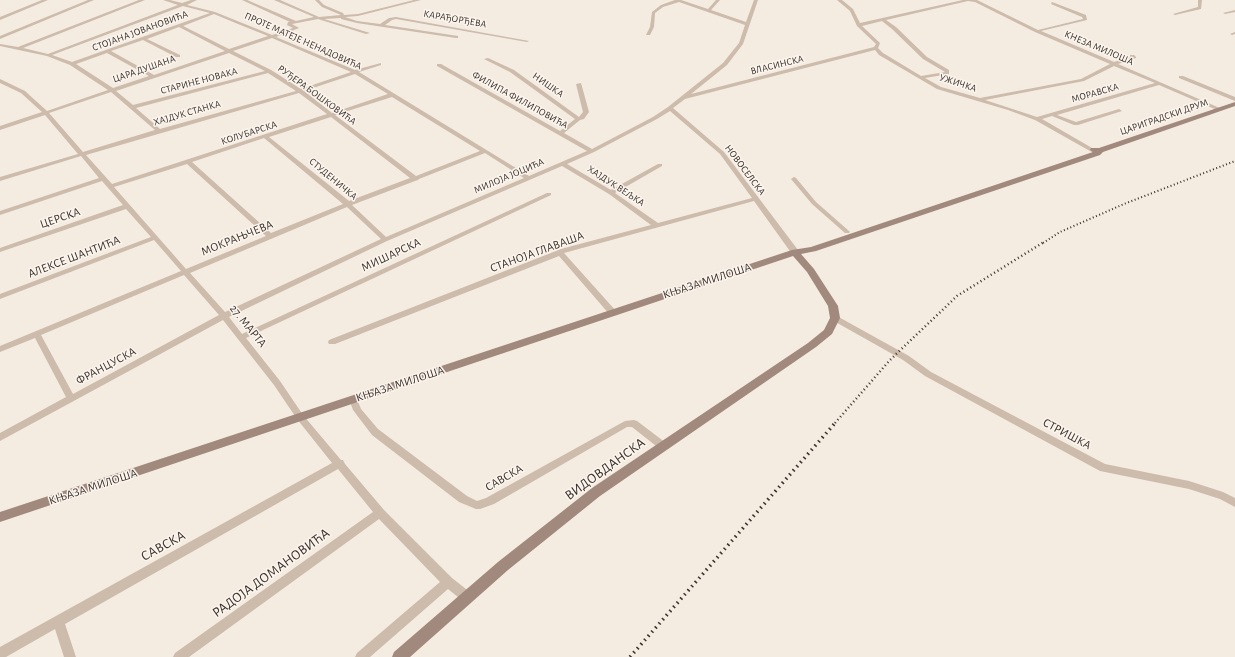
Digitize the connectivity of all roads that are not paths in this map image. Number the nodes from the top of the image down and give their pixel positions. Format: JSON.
{"nodes":[{"id":1,"x":46,"y":0,"type":"edge"},
{"id":2,"x":92,"y":0,"type":"edge"},
{"id":3,"x":142,"y":0,"type":"edge"},
{"id":4,"x":165,"y":0,"type":"edge"},
{"id":5,"x":195,"y":0,"type":"edge"},
{"id":6,"x":244,"y":0,"type":"edge"},
{"id":7,"x":276,"y":0,"type":"edge"},
{"id":8,"x":318,"y":0,"type":"edge"},
{"id":9,"x":419,"y":0,"type":"edge"},
{"id":10,"x":678,"y":0,"type":"edge"},
{"id":11,"x":718,"y":0,"type":"edge"},
{"id":12,"x":756,"y":0,"type":"edge"},
{"id":13,"x":839,"y":0,"type":"edge"},
{"id":14,"x":973,"y":0,"type":"edge"},
{"id":15,"x":1200,"y":0,"type":"edge"},
{"id":16,"x":1052,"y":3,"type":"dead end"},
{"id":17,"x":184,"y":4,"type":"junction"},
{"id":18,"x":709,"y":10,"type":"junction"},
{"id":19,"x":1235,"y":11,"type":"edge"},
{"id":20,"x":214,"y":13,"type":"junction"},
{"id":21,"x":1225,"y":13,"type":"dead end"},
{"id":22,"x":1175,"y":14,"type":"dead end"},
{"id":23,"x":344,"y":15,"type":"junction"},
{"id":24,"x":336,"y":16,"type":"junction"},
{"id":25,"x":317,"y":18,"type":"junction"},
{"id":26,"x":0,"y":19,"type":"edge"},
{"id":27,"x":883,"y":20,"type":"junction"},
{"id":28,"x":295,"y":22,"type":"junction"},
{"id":29,"x":382,"y":24,"type":"junction"},
{"id":30,"x":748,"y":24,"type":"junction"},
{"id":31,"x":859,"y":25,"type":"junction"},
{"id":32,"x":180,"y":26,"type":"junction"},
{"id":33,"x":1037,"y":31,"type":"junction"},
{"id":34,"x":368,"y":33,"type":"dead end"},
{"id":35,"x":648,"y":34,"type":"dead end"},
{"id":36,"x":270,"y":37,"type":"junction"},
{"id":37,"x":456,"y":37,"type":"dead end"},
{"id":38,"x":0,"y":38,"type":"edge"},
{"id":39,"x":144,"y":39,"type":"junction"},
{"id":40,"x":527,"y":41,"type":"dead end"},
{"id":41,"x":0,"y":45,"type":"edge"},
{"id":42,"x":20,"y":48,"type":"junction"},
{"id":43,"x":876,"y":48,"type":"junction"},
{"id":44,"x":229,"y":51,"type":"junction"},
{"id":45,"x":109,"y":52,"type":"junction"},
{"id":46,"x":48,"y":55,"type":"junction"},
{"id":47,"x":178,"y":56,"type":"dead end"},
{"id":48,"x":1132,"y":56,"type":"dead end"},
{"id":49,"x":486,"y":59,"type":"dead end"},
{"id":50,"x":72,"y":64,"type":"junction"},
{"id":51,"x":379,"y":64,"type":"dead end"},
{"id":52,"x":1113,"y":64,"type":"junction"},
{"id":53,"x":440,"y":65,"type":"dead end"},
{"id":54,"x":269,"y":71,"type":"junction"},
{"id":55,"x":355,"y":72,"type":"junction"},
{"id":56,"x":154,"y":76,"type":"junction"},
{"id":57,"x":1181,"y":76,"type":"dead end"},
{"id":58,"x":922,"y":77,"type":"junction"},
{"id":59,"x":0,"y":81,"type":"edge"},
{"id":60,"x":579,"y":84,"type":"dead end"},
{"id":61,"x":1158,"y":84,"type":"junction"},
{"id":62,"x":112,"y":90,"type":"junction"},
{"id":63,"x":300,"y":91,"type":"junction"},
{"id":64,"x":392,"y":95,"type":"junction"},
{"id":65,"x":682,"y":97,"type":"junction"},
{"id":66,"x":1235,"y":99,"type":"edge"},
{"id":67,"x":982,"y":100,"type":"junction"},
{"id":68,"x":1235,"y":104,"type":"edge"},
{"id":69,"x":133,"y":108,"type":"junction"},
{"id":70,"x":670,"y":108,"type":"junction"},
{"id":71,"x":1219,"y":109,"type":"junction"},
{"id":72,"x":1119,"y":111,"type":"dead end"},
{"id":73,"x":45,"y":112,"type":"junction"},
{"id":74,"x":330,"y":115,"type":"junction"},
{"id":75,"x":1053,"y":115,"type":"junction"},
{"id":76,"x":578,"y":119,"type":"junction"},
{"id":77,"x":1037,"y":119,"type":"junction"},
{"id":78,"x":0,"y":128,"type":"edge"},
{"id":79,"x":159,"y":131,"type":"junction"},
{"id":80,"x":561,"y":133,"type":"junction"},
{"id":81,"x":266,"y":137,"type":"junction"},
{"id":82,"x":592,"y":151,"type":"junction"},
{"id":83,"x":1096,"y":151,"type":"junction"},
{"id":84,"x":483,"y":152,"type":"junction"},
{"id":85,"x":81,"y":154,"type":"junction"},
{"id":86,"x":189,"y":162,"type":"junction"},
{"id":87,"x":563,"y":164,"type":"junction"},
{"id":88,"x":1060,"y":164,"type":"junction"},
{"id":89,"x":660,"y":165,"type":"dead end"},
{"id":90,"x":104,"y":178,"type":"junction"},
{"id":91,"x":529,"y":178,"type":"junction"},
{"id":92,"x":0,"y":179,"type":"edge"},
{"id":93,"x":416,"y":179,"type":"junction"},
{"id":94,"x":794,"y":179,"type":"dead end"},
{"id":95,"x":112,"y":186,"type":"junction"},
{"id":96,"x":611,"y":193,"type":"junction"},
{"id":97,"x":549,"y":194,"type":"dead end"},
{"id":98,"x":755,"y":199,"type":"junction"},
{"id":99,"x":348,"y":204,"type":"junction"},
{"id":100,"x":128,"y":206,"type":"junction"},
{"id":101,"x":0,"y":213,"type":"edge"},
{"id":102,"x":657,"y":226,"type":"junction"},
{"id":103,"x":847,"y":232,"type":"junction"},
{"id":104,"x":270,"y":236,"type":"junction"},
{"id":105,"x":156,"y":237,"type":"junction"},
{"id":106,"x":384,"y":240,"type":"junction"},
{"id":107,"x":0,"y":250,"type":"edge"},
{"id":108,"x":795,"y":252,"type":"junction"},
{"id":109,"x":560,"y":253,"type":"junction"},
{"id":110,"x":184,"y":272,"type":"junction"},
{"id":111,"x":0,"y":297,"type":"edge"},
{"id":112,"x":613,"y":313,"type":"junction"},
{"id":113,"x":224,"y":316,"type":"junction"},
{"id":114,"x":835,"y":318,"type":"junction"},
{"id":115,"x":36,"y":333,"type":"junction"},
{"id":116,"x":242,"y":337,"type":"junction"},
{"id":117,"x":332,"y":342,"type":"dead end"},
{"id":118,"x":0,"y":349,"type":"edge"},
{"id":119,"x":71,"y":398,"type":"junction"},
{"id":120,"x":353,"y":400,"type":"junction"},
{"id":121,"x":300,"y":417,"type":"junction"},
{"id":122,"x":0,"y":437,"type":"edge"},
{"id":123,"x":663,"y":446,"type":"junction"},
{"id":124,"x":340,"y":463,"type":"junction"},
{"id":125,"x":1235,"y":503,"type":"edge"},
{"id":126,"x":380,"y":513,"type":"junction"},
{"id":127,"x":2,"y":517,"type":"edge"},
{"id":128,"x":448,"y":582,"type":"junction"},
{"id":129,"x":467,"y":598,"type":"junction"},
{"id":130,"x":58,"y":621,"type":"junction"},
{"id":131,"x":0,"y":654,"type":"edge"},
{"id":132,"x":70,"y":657,"type":"edge"},
{"id":133,"x":179,"y":657,"type":"edge"},
{"id":134,"x":361,"y":657,"type":"edge"},
{"id":135,"x":399,"y":657,"type":"edge"}],
"edges":[{"from":1,"to":26,"type":"street"},
{"from":2,"to":38,"type":"street"},
{"from":3,"to":42,"type":"street"},
{"from":4,"to":17,"type":"street","name":"ПРОТЕ МАТЕЈЕ НЕНАДОВИЋА"},
{"from":5,"to":17,"type":"street"},
{"from":6,"to":28,"type":"street"},
{"from":7,"to":25,"type":"street"},
{"from":8,"to":23,"type":"street"},
{"from":9,"to":23,"type":"street"},
{"from":10,"to":18,"type":"street"},
{"from":10,"to":35,"type":"street"},
{"from":11,"to":18,"type":"street"},
{"from":12,"to":30,"type":"street","name":"МИЛОЈА ЈОЦИЋА"},
{"from":13,"to":31,"type":"street","name":"УЖИЧКА"},
{"from":14,"to":27,"type":"street"},
{"from":14,"to":33,"type":"street","name":"КНЕЗА МИЛОША"},
{"from":15,"to":22,"type":"street"},
{"from":16,"to":33,"type":"street"},
{"from":17,"to":20,"type":"street","name":"ПРОТЕ МАТЕЈЕ НЕНАДОВИЋА"},
{"from":17,"to":46,"type":"street"},
{"from":18,"to":30,"type":"street"},
{"from":19,"to":21,"type":"street"},
{"from":20,"to":32,"type":"street","name":"СТОЈАНА ЈОВАНОВИЋА"},
{"from":20,"to":36,"type":"street","name":"ПРОТЕ МАТЕЈЕ НЕНАДОВИЋА"},
{"from":23,"to":24,"type":"street"},
{"from":24,"to":25,"type":"street"},
{"from":24,"to":29,"type":"street"},
{"from":25,"to":28,"type":"street"},
{"from":25,"to":34,"type":"street"},
{"from":27,"to":31,"type":"street"},
{"from":27,"to":58,"type":"street"},
{"from":28,"to":36,"type":"street","name":"ЦАРА ДУШАНА"},
{"from":29,"to":37,"type":"street"},
{"from":29,"to":40,"type":"street","name":"КАРАЂОРЂЕВА"},
{"from":30,"to":65,"type":"street","name":"МИЛОЈА ЈОЦИЋА"},
{"from":31,"to":43,"type":"street","name":"УЖИЧКА"},
{"from":32,"to":39,"type":"street","name":"СТОЈАНА ЈОВАНОВИЋА"},
{"from":32,"to":44,"type":"street","name":"РУЂЕРА БОШКОВИЋА"},
{"from":33,"to":52,"type":"street","name":"КНЕЗА МИЛОША"},
{"from":36,"to":44,"type":"street","name":"ЦАРА ДУШАНА"},
{"from":36,"to":55,"type":"street","name":"ПРОТЕ МАТЕЈЕ НЕНАДОВИЋА"},
{"from":39,"to":45,"type":"street","name":"СТОЈАНА ЈОВАНОВИЋА"},
{"from":39,"to":47,"type":"street"},
{"from":41,"to":42,"type":"street"},
{"from":42,"to":46,"type":"street"},
{"from":43,"to":58,"type":"street","name":"УЖИЧКА"},
{"from":43,"to":65,"type":"street","name":"ВЛАСИНСКА"},
{"from":44,"to":54,"type":"street","name":"РУЂЕРА БОШКОВИЋА"},
{"from":44,"to":56,"type":"street","name":"ЦАРА ДУШАНА"},
{"from":45,"to":50,"type":"street","name":"СТОЈАНА ЈОВАНОВИЋА"},
{"from":45,"to":56,"type":"street"},
{"from":46,"to":50,"type":"street"},
{"from":48,"to":52,"type":"street"},
{"from":49,"to":76,"type":"street","name":"НИШКА"},
{"from":50,"to":62,"type":"street"},
{"from":51,"to":55,"type":"street","name":"ХАЈДУК СТАНКА"},
{"from":52,"to":61,"type":"street","name":"КНЕЗА МИЛОША"},
{"from":52,"to":67,"type":"street"},
{"from":53,"to":80,"type":"street","name":"ФИЛИПА ФИЛИПОВИЋА"},
{"from":54,"to":63,"type":"street","name":"РУЂЕРА БОШКОВИЋА"},
{"from":54,"to":69,"type":"street","name":"СТАРИНЕ НОВАКА"},
{"from":55,"to":63,"type":"street","name":"ХАЈДУК СТАНКА"},
{"from":55,"to":64,"type":"street","name":"ПРОТЕ МАТЕЈЕ НЕНАДОВИЋА"},
{"from":56,"to":62,"type":"street","name":"ЦАРА ДУШАНА"},
{"from":57,"to":66,"type":"street"},
{"from":58,"to":67,"type":"street","name":"УЖИЧКА"},
{"from":59,"to":73,"type":"street","name":"27. МАРТА"},
{"from":60,"to":76,"type":"street"},
{"from":61,"to":71,"type":"street","name":"КНЕЗА МИЛОША"},
{"from":61,"to":75,"type":"street","name":"МОРАВСКА"},
{"from":62,"to":69,"type":"street"},
{"from":62,"to":73,"type":"street","name":"ЦАРА ДУШАНА"},
{"from":63,"to":74,"type":"street","name":"РУЂЕРА БОШКОВИЋА"},
{"from":63,"to":79,"type":"street","name":"ХАЈДУК СТАНКА"},
{"from":64,"to":74,"type":"street","name":"КОЛУБАРСКА"},
{"from":64,"to":84,"type":"street","name":"ПРОТЕ МАТЕЈЕ НЕНАДОВИЋА"},
{"from":65,"to":70,"type":"street","name":"МИЛОЈА ЈОЦИЋА"},
{"from":67,"to":77,"type":"street","name":"УЖИЧКА"},
{"from":68,"to":71,"type":"main road","name":"ЦАРИГРАДСКИ ДРУМ"},
{"from":69,"to":79,"type":"street"},
{"from":70,"to":82,"type":"street","name":"МИЛОЈА ЈОЦИЋА"},
{"from":70,"to":98,"type":"street","name":"НОВОСЕЛСКА"},
{"from":71,"to":83,"type":"main road","name":"ЦАРИГРАДСКИ ДРУМ"},
{"from":72,"to":75,"type":"street"},
{"from":73,"to":78,"type":"street","name":"ЦАРА ДУШАНА"},
{"from":73,"to":85,"type":"street","name":"27. МАРТА"},
{"from":74,"to":81,"type":"street","name":"КОЛУБАРСКА"},
{"from":74,"to":93,"type":"street","name":"РУЂЕРА БОШКОВИЋА"},
{"from":75,"to":77,"type":"street","name":"МОРАВСКА"},
{"from":76,"to":80,"type":"street"},
{"from":77,"to":83,"type":"street","name":"УЖИЧКА"},
{"from":79,"to":85,"type":"street","name":"ХАЈДУК СТАНКА"},
{"from":80,"to":82,"type":"street","name":"ФИЛИПА ФИЛИПОВИЋА"},
{"from":81,"to":86,"type":"street","name":"КОЛУБАРСКА"},
{"from":81,"to":99,"type":"street","name":"СТУДЕНИЧКА"},
{"from":82,"to":87,"type":"street","name":"МИЛОЈА ЈОЦИЋА"},
{"from":83,"to":88,"type":"main road","name":"ЦАРИГРАДСКИ ДРУМ"},
{"from":84,"to":91,"type":"street","name":"ПРОТЕ МАТЕЈЕ НЕНАДОВИЋА"},
{"from":84,"to":93,"type":"street","name":"МОКРАЊЧЕВА"},
{"from":85,"to":90,"type":"street","name":"27. МАРТА"},
{"from":85,"to":92,"type":"street","name":"ХАЈДУК СТАНКА"},
{"from":86,"to":95,"type":"street","name":"КОЛУБАРСКА"},
{"from":86,"to":104,"type":"street"},
{"from":87,"to":91,"type":"street","name":"МИЛОЈА ЈОЦИЋА"},
{"from":87,"to":96,"type":"street","name":"ХАЈДУК ВЕЉКА"},
{"from":88,"to":103,"type":"main road","name":"КЊАЗА МИЛОША"},
{"from":88,"to":108,"type":"main road","name":"КЊАЗА МИЛОША"},
{"from":89,"to":96,"type":"street"},
{"from":90,"to":95,"type":"street","name":"27. МАРТА"},
{"from":90,"to":101,"type":"street"},
{"from":91,"to":106,"type":"street","name":"МИЛОЈА ЈОЦИЋА"},
{"from":93,"to":99,"type":"street","name":"МОКРАЊЧЕВА"},
{"from":94,"to":103,"type":"street"},
{"from":95,"to":100,"type":"street","name":"27. МАРТА"},
{"from":96,"to":102,"type":"street","name":"ХАЈДУК ВЕЉКА"},
{"from":97,"to":116,"type":"street","name":"МИШАРСКА"},
{"from":98,"to":102,"type":"street","name":"СТАНОЈА ГЛАВАША"},
{"from":98,"to":108,"type":"street","name":"НОВОСЕЛСКА"},
{"from":99,"to":104,"type":"street","name":"МОКРАЊЧЕВА"},
{"from":99,"to":106,"type":"street","name":"СТУДЕНИЧКА"},
{"from":100,"to":105,"type":"street","name":"27. МАРТА"},
{"from":100,"to":107,"type":"street","name":"ЦЕРСКА"},
{"from":102,"to":109,"type":"street","name":"СТАНОЈА ГЛАВАША"},
{"from":103,"to":108,"type":"main road","name":"КЊАЗА МИЛОША"},
{"from":104,"to":110,"type":"street","name":"МОКРАЊЧЕВА"},
{"from":105,"to":110,"type":"street","name":"27. МАРТА"},
{"from":105,"to":111,"type":"street","name":"АЛЕКСЕ ШАНТИЋА"},
{"from":106,"to":113,"type":"street","name":"МИЛОЈА ЈОЦИЋА"},
{"from":108,"to":112,"type":"main road","name":"КЊАЗА МИЛОША"},
{"from":108,"to":114,"type":"main road"},
{"from":109,"to":112,"type":"street"},
{"from":109,"to":117,"type":"street","name":"СТАНОЈА ГЛАВАША"},
{"from":110,"to":113,"type":"street","name":"27. МАРТА"},
{"from":110,"to":115,"type":"street","name":"МОКРАЊЧЕВА"},
{"from":112,"to":120,"type":"main road","name":"КЊАЗА МИЛОША"},
{"from":113,"to":116,"type":"street","name":"27. МАРТА"},
{"from":113,"to":119,"type":"street","name":"ФРАНЦУСКА"},
{"from":114,"to":123,"type":"main road","name":"ВИДОВДАНСКА"},
{"from":114,"to":125,"type":"street","name":"СТРИШКА"},
{"from":115,"to":118,"type":"street","name":"МОКРАЊЧЕВА"},
{"from":115,"to":119,"type":"street"},
{"from":116,"to":121,"type":"street","name":"27. МАРТА"},
{"from":119,"to":122,"type":"street","name":"ФРАНЦУСКА"},
{"from":120,"to":121,"type":"main road","name":"КЊАЗА МИЛОША"},
{"from":120,"to":123,"type":"street","name":"САВСКА"},
{"from":121,"to":124,"type":"street","name":"27. МАРТА"},
{"from":121,"to":127,"type":"main road","name":"КЊАЗА МИЛОША"},
{"from":123,"to":129,"type":"main road","name":"ВИДОВДАНСКА"},
{"from":124,"to":126,"type":"street","name":"27. МАРТА"},
{"from":124,"to":130,"type":"street","name":"САВСКА"},
{"from":126,"to":128,"type":"street","name":"27. МАРТА"},
{"from":126,"to":133,"type":"street","name":"РАДОЈА ДОМАНОВИЋА"},
{"from":128,"to":129,"type":"street","name":"27. МАРТА"},
{"from":128,"to":134,"type":"street"},
{"from":129,"to":135,"type":"main road","name":"ВИДОВДАНСКА"},
{"from":130,"to":131,"type":"street","name":"САВСКА"},
{"from":130,"to":132,"type":"street"}]}
